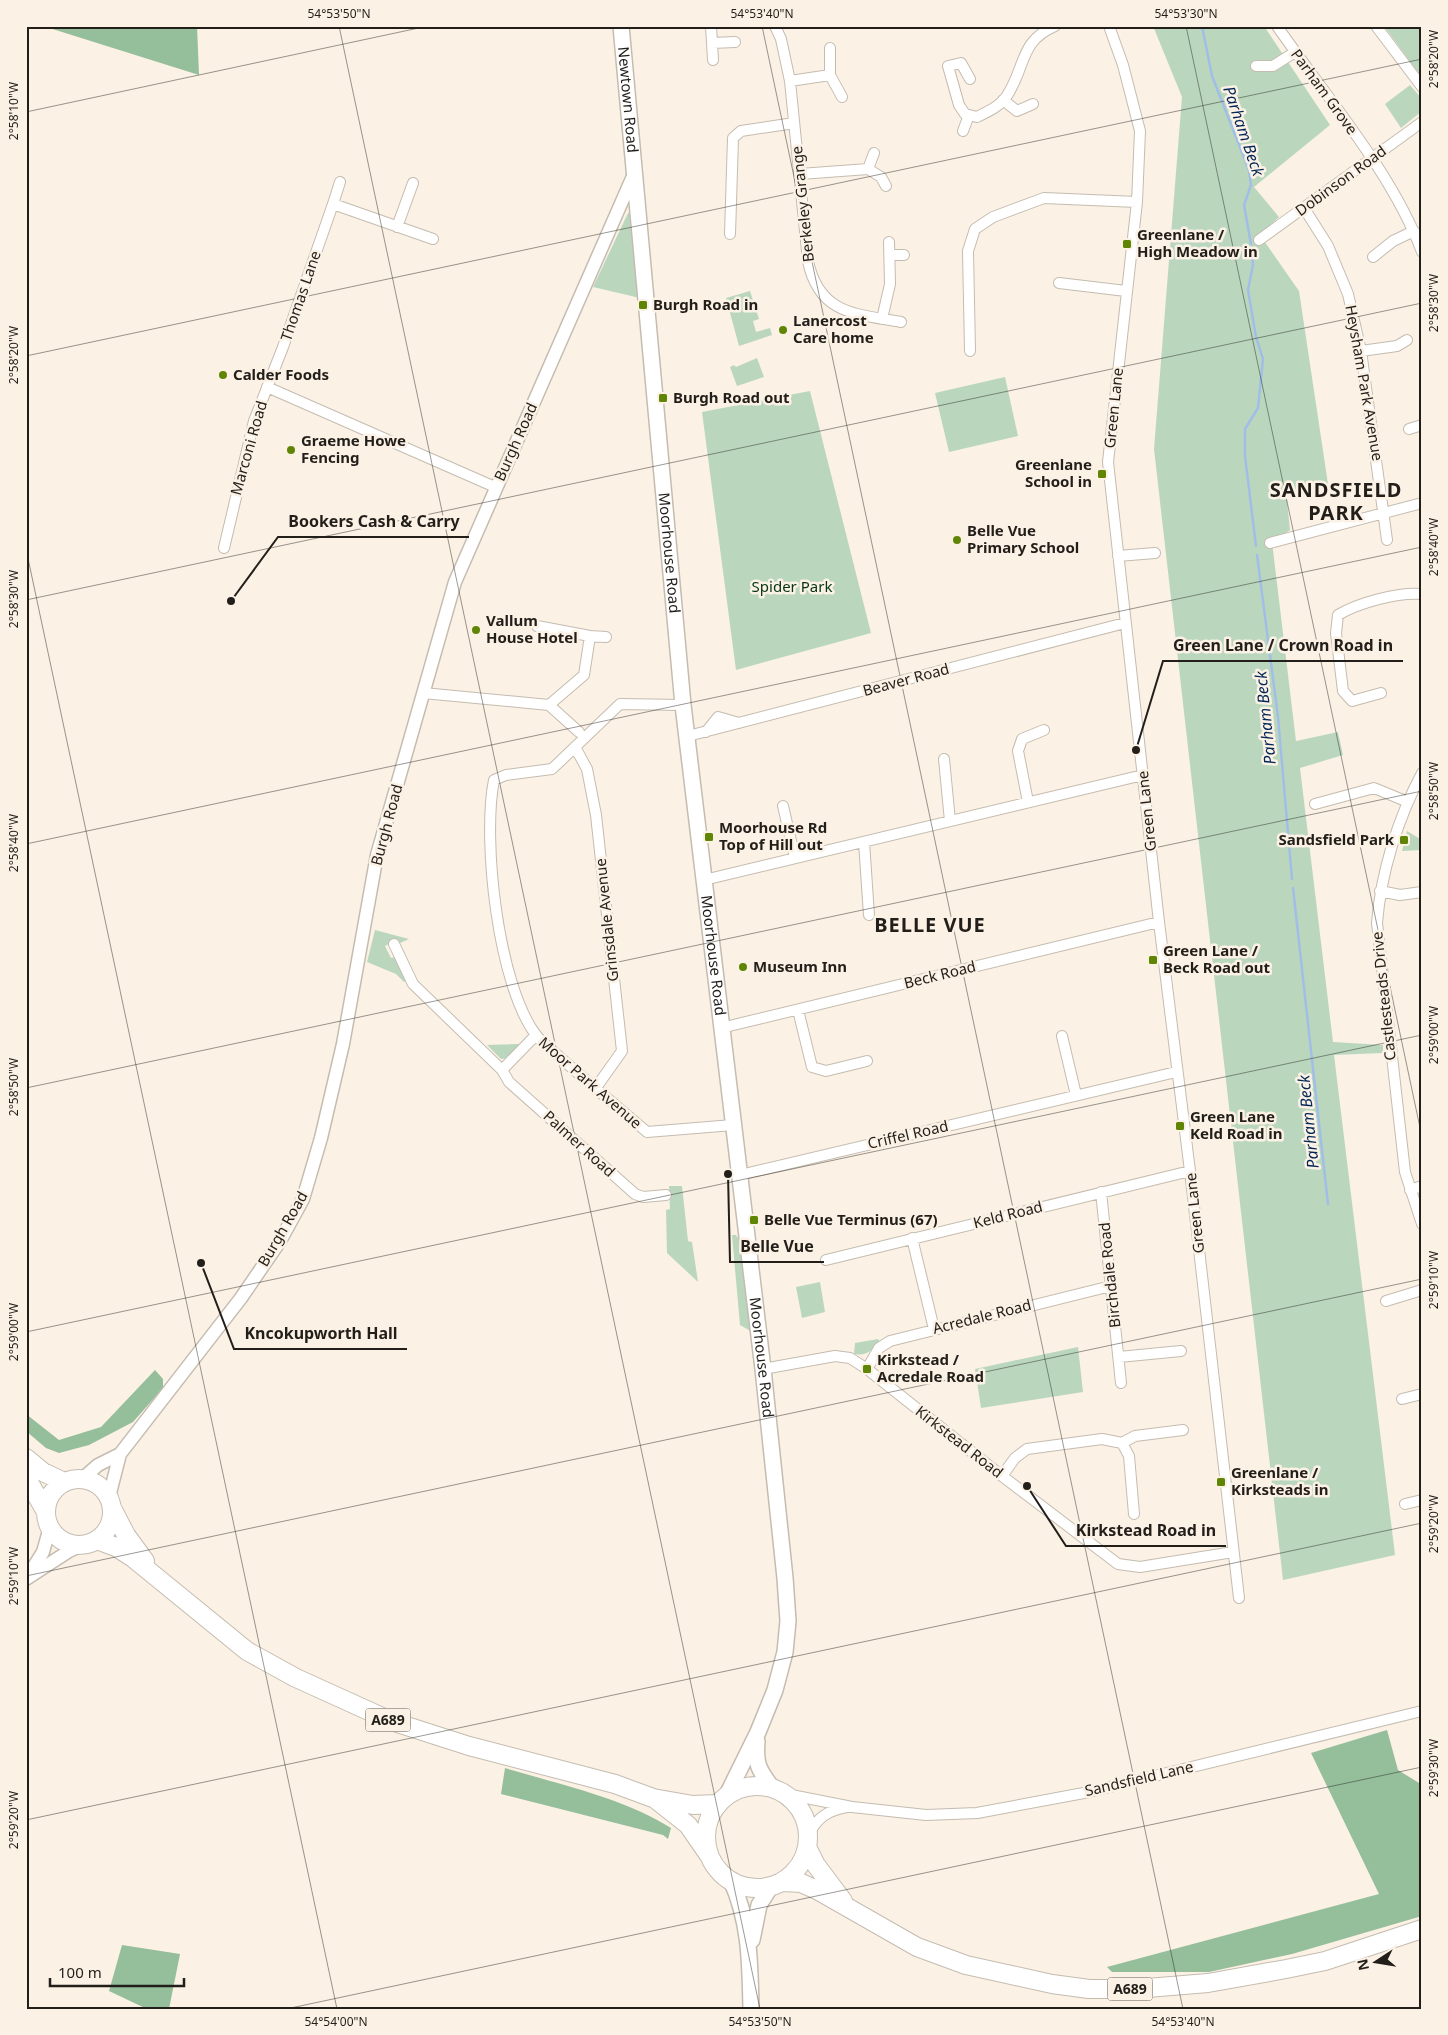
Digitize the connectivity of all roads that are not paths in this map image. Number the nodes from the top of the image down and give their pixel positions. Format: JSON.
{"nodes":[{"id":1,"x":621,"y":26,"type":"edge"},
{"id":2,"x":711,"y":26,"type":"edge"},
{"id":3,"x":775,"y":26,"type":"edge"},
{"id":4,"x":1056,"y":26,"type":"edge"},
{"id":5,"x":1109,"y":26,"type":"edge"},
{"id":6,"x":1277,"y":26,"type":"edge"},
{"id":7,"x":1376,"y":26,"type":"edge"},
{"id":8,"x":1037,"y":29,"type":"edge"},
{"id":9,"x":735,"y":42,"type":"dead end"},
{"id":10,"x":712,"y":43,"type":"junction"},
{"id":11,"x":830,"y":48,"type":"dead end"},
{"id":12,"x":1295,"y":52,"type":"junction"},
{"id":13,"x":713,"y":60,"type":"dead end"},
{"id":14,"x":1256,"y":66,"type":"dead end"},
{"id":15,"x":830,"y":75,"type":"junction"},
{"id":16,"x":970,"y":79,"type":"dead end"},
{"id":17,"x":790,"y":81,"type":"junction"},
{"id":18,"x":1422,"y":87,"type":"edge"},
{"id":19,"x":842,"y":97,"type":"dead end"},
{"id":20,"x":1003,"y":100,"type":"junction"},
{"id":21,"x":1033,"y":104,"type":"dead end"},
{"id":22,"x":969,"y":115,"type":"junction"},
{"id":23,"x":1422,"y":122,"type":"edge"},
{"id":24,"x":794,"y":123,"type":"junction"},
{"id":25,"x":962,"y":131,"type":"dead end"},
{"id":26,"x":874,"y":153,"type":"dead end"},
{"id":27,"x":1371,"y":158,"type":"junction"},
{"id":28,"x":868,"y":169,"type":"junction"},
{"id":29,"x":634,"y":174,"type":"junction"},
{"id":30,"x":800,"y":174,"type":"junction"},
{"id":31,"x":340,"y":182,"type":"dead end"},
{"id":32,"x":413,"y":183,"type":"dead end"},
{"id":33,"x":886,"y":186,"type":"dead end"},
{"id":34,"x":1136,"y":202,"type":"junction"},
{"id":35,"x":333,"y":204,"type":"junction"},
{"id":36,"x":621,"y":207,"type":"junction"},
{"id":37,"x":1304,"y":208,"type":"junction"},
{"id":38,"x":639,"y":212,"type":"junction"},
{"id":39,"x":398,"y":227,"type":"junction"},
{"id":40,"x":1414,"y":231,"type":"junction"},
{"id":41,"x":730,"y":234,"type":"dead end"},
{"id":42,"x":433,"y":239,"type":"dead end"},
{"id":43,"x":1259,"y":240,"type":"dead end"},
{"id":44,"x":889,"y":242,"type":"dead end"},
{"id":45,"x":1422,"y":252,"type":"edge"},
{"id":46,"x":890,"y":255,"type":"junction"},
{"id":47,"x":904,"y":255,"type":"dead end"},
{"id":48,"x":1373,"y":257,"type":"dead end"},
{"id":49,"x":1059,"y":283,"type":"dead end"},
{"id":50,"x":1126,"y":291,"type":"junction"},
{"id":51,"x":882,"y":319,"type":"junction"},
{"id":52,"x":902,"y":322,"type":"dead end"},
{"id":53,"x":1406,"y":340,"type":"dead end"},
{"id":54,"x":970,"y":351,"type":"dead end"},
{"id":55,"x":1362,"y":351,"type":"junction"},
{"id":56,"x":267,"y":387,"type":"junction"},
{"id":57,"x":1422,"y":425,"type":"edge"},
{"id":58,"x":1409,"y":429,"type":"dead end"},
{"id":59,"x":495,"y":487,"type":"junction"},
{"id":60,"x":1422,"y":503,"type":"edge"},
{"id":61,"x":1384,"y":512,"type":"junction"},
{"id":62,"x":1387,"y":540,"type":"dead end"},
{"id":63,"x":1270,"y":543,"type":"dead end"},
{"id":64,"x":224,"y":548,"type":"dead end"},
{"id":65,"x":1155,"y":553,"type":"dead end"},
{"id":66,"x":1118,"y":556,"type":"junction"},
{"id":67,"x":1422,"y":594,"type":"edge"},
{"id":68,"x":1125,"y":623,"type":"junction"},
{"id":69,"x":537,"y":626,"type":"dead end"},
{"id":70,"x":590,"y":636,"type":"junction"},
{"id":71,"x":606,"y":637,"type":"dead end"},
{"id":72,"x":423,"y":693,"type":"junction"},
{"id":73,"x":1381,"y":693,"type":"dead end"},
{"id":74,"x":549,"y":704,"type":"junction"},
{"id":75,"x":683,"y":704,"type":"junction"},
{"id":76,"x":1044,"y":730,"type":"dead end"},
{"id":77,"x":579,"y":732,"type":"dead end"},
{"id":78,"x":688,"y":736,"type":"junction"},
{"id":79,"x":575,"y":747,"type":"junction"},
{"id":80,"x":944,"y":759,"type":"dead end"},
{"id":81,"x":1422,"y":773,"type":"edge"},
{"id":82,"x":1143,"y":775,"type":"junction"},
{"id":83,"x":1028,"y":802,"type":"junction"},
{"id":84,"x":1408,"y":802,"type":"junction"},
{"id":85,"x":1315,"y":804,"type":"dead end"},
{"id":86,"x":783,"y":806,"type":"dead end"},
{"id":87,"x":950,"y":821,"type":"junction"},
{"id":88,"x":864,"y":842,"type":"junction"},
{"id":89,"x":795,"y":858,"type":"junction"},
{"id":90,"x":704,"y":880,"type":"junction"},
{"id":91,"x":1380,"y":891,"type":"junction"},
{"id":92,"x":1422,"y":892,"type":"edge"},
{"id":93,"x":868,"y":915,"type":"dead end"},
{"id":94,"x":1159,"y":922,"type":"junction"},
{"id":95,"x":394,"y":944,"type":"dead end"},
{"id":96,"x":798,"y":1010,"type":"junction"},
{"id":97,"x":721,"y":1028,"type":"junction"},
{"id":98,"x":536,"y":1035,"type":"junction"},
{"id":99,"x":1062,"y":1036,"type":"dead end"},
{"id":100,"x":867,"y":1061,"type":"dead end"},
{"id":101,"x":502,"y":1070,"type":"junction"},
{"id":102,"x":1176,"y":1072,"type":"junction"},
{"id":103,"x":595,"y":1089,"type":"junction"},
{"id":104,"x":1076,"y":1095,"type":"junction"},
{"id":105,"x":734,"y":1125,"type":"junction"},
{"id":106,"x":1190,"y":1170,"type":"junction"},
{"id":107,"x":740,"y":1175,"type":"junction"},
{"id":108,"x":1422,"y":1186,"type":"edge"},
{"id":109,"x":1410,"y":1190,"type":"junction"},
{"id":110,"x":1101,"y":1192,"type":"junction"},
{"id":111,"x":666,"y":1195,"type":"dead end"},
{"id":112,"x":1422,"y":1224,"type":"edge"},
{"id":113,"x":912,"y":1238,"type":"junction"},
{"id":114,"x":826,"y":1260,"type":"dead end"},
{"id":115,"x":1111,"y":1286,"type":"junction"},
{"id":116,"x":1422,"y":1290,"type":"edge"},
{"id":117,"x":1386,"y":1301,"type":"dead end"},
{"id":118,"x":934,"y":1329,"type":"junction"},
{"id":119,"x":1181,"y":1351,"type":"dead end"},
{"id":120,"x":1119,"y":1357,"type":"junction"},
{"id":121,"x":763,"y":1369,"type":"junction"},
{"id":122,"x":867,"y":1369,"type":"junction"},
{"id":123,"x":1120,"y":1383,"type":"dead end"},
{"id":124,"x":1422,"y":1394,"type":"edge"},
{"id":125,"x":1402,"y":1399,"type":"dead end"},
{"id":126,"x":1184,"y":1430,"type":"dead end"},
{"id":127,"x":1122,"y":1443,"type":"junction"},
{"id":128,"x":120,"y":1454,"type":"junction"},
{"id":129,"x":26,"y":1458,"type":"edge"},
{"id":130,"x":1002,"y":1476,"type":"junction"},
{"id":131,"x":26,"y":1477,"type":"edge"},
{"id":132,"x":82,"y":1478,"type":"junction"},
{"id":133,"x":64,"y":1482,"type":"junction"},
{"id":134,"x":1422,"y":1500,"type":"edge"},
{"id":135,"x":111,"y":1503,"type":"junction"},
{"id":136,"x":1406,"y":1504,"type":"dead end"},
{"id":137,"x":1134,"y":1514,"type":"dead end"},
{"id":138,"x":48,"y":1520,"type":"junction"},
{"id":139,"x":91,"y":1542,"type":"junction"},
{"id":140,"x":1233,"y":1552,"type":"junction"},
{"id":141,"x":156,"y":1576,"type":"junction"},
{"id":142,"x":27,"y":1579,"type":"edge"},
{"id":143,"x":1240,"y":1598,"type":"dead end"},
{"id":144,"x":1422,"y":1711,"type":"edge"},
{"id":145,"x":758,"y":1732,"type":"junction"},
{"id":146,"x":777,"y":1791,"type":"junction"},
{"id":147,"x":653,"y":1798,"type":"junction"},
{"id":148,"x":722,"y":1800,"type":"junction"},
{"id":149,"x":852,"y":1807,"type":"junction"},
{"id":150,"x":808,"y":1841,"type":"junction"},
{"id":151,"x":709,"y":1855,"type":"junction"},
{"id":152,"x":731,"y":1880,"type":"junction"},
{"id":153,"x":777,"y":1884,"type":"junction"},
{"id":154,"x":847,"y":1906,"type":"junction"},
{"id":155,"x":1422,"y":1929,"type":"edge"},
{"id":156,"x":750,"y":1951,"type":"junction"},
{"id":157,"x":751,"y":2009,"type":"edge"}],
"edges":[{"from":1,"to":29,"type":"main road","name":"Newtown Road"},
{"from":2,"to":10,"type":"street"},
{"from":3,"to":17,"type":"street","name":"Berkeley Grange"},
{"from":4,"to":8,"type":"street"},
{"from":5,"to":34,"type":"street","name":"Green Lane"},
{"from":6,"to":12,"type":"street","name":"Parham Grove"},
{"from":7,"to":18,"type":"street"},
{"from":8,"to":20,"type":"street"},
{"from":9,"to":10,"type":"street"},
{"from":10,"to":13,"type":"street"},
{"from":11,"to":15,"type":"street"},
{"from":12,"to":14,"type":"street"},
{"from":12,"to":27,"type":"street","name":"Parham Grove"},
{"from":15,"to":17,"type":"street"},
{"from":15,"to":19,"type":"street"},
{"from":16,"to":22,"type":"street"},
{"from":17,"to":24,"type":"street","name":"Berkeley Grange"},
{"from":20,"to":21,"type":"street"},
{"from":20,"to":22,"type":"street"},
{"from":22,"to":25,"type":"street"},
{"from":23,"to":27,"type":"street","name":"Dobinson Road"},
{"from":24,"to":30,"type":"street","name":"Berkeley Grange"},
{"from":24,"to":41,"type":"street"},
{"from":26,"to":28,"type":"street"},
{"from":27,"to":37,"type":"street","name":"Dobinson Road"},
{"from":27,"to":40,"type":"street","name":"Parham Grove"},
{"from":28,"to":30,"type":"street"},
{"from":28,"to":33,"type":"street"},
{"from":29,"to":36,"type":"street","name":"Burgh Road"},
{"from":29,"to":38,"type":"main road","name":"Moorhouse Road"},
{"from":30,"to":51,"type":"street","name":"Berkeley Grange"},
{"from":31,"to":35,"type":"street","name":"Thomas Lane"},
{"from":32,"to":39,"type":"street"},
{"from":34,"to":50,"type":"street","name":"Green Lane"},
{"from":34,"to":54,"type":"street"},
{"from":35,"to":39,"type":"street"},
{"from":35,"to":56,"type":"street","name":"Thomas Lane"},
{"from":36,"to":38,"type":"street"},
{"from":36,"to":59,"type":"street","name":"Burgh Road"},
{"from":37,"to":43,"type":"street","name":"Dobinson Road"},
{"from":37,"to":55,"type":"street","name":"Heysham Park Avenue"},
{"from":38,"to":75,"type":"main road","name":"Moorhouse Road"},
{"from":39,"to":42,"type":"street"},
{"from":40,"to":45,"type":"street","name":"Parham Grove"},
{"from":40,"to":48,"type":"street"},
{"from":44,"to":46,"type":"street"},
{"from":46,"to":47,"type":"street"},
{"from":46,"to":51,"type":"street"},
{"from":49,"to":50,"type":"street"},
{"from":50,"to":66,"type":"street","name":"Green Lane"},
{"from":51,"to":52,"type":"street","name":"Berkeley Grange"},
{"from":53,"to":55,"type":"street"},
{"from":55,"to":61,"type":"street","name":"Heysham Park Avenue"},
{"from":56,"to":59,"type":"street","name":"Marconi Road"},
{"from":56,"to":64,"type":"street","name":"Marconi Road"},
{"from":57,"to":58,"type":"street"},
{"from":59,"to":72,"type":"street","name":"Burgh Road"},
{"from":60,"to":61,"type":"street"},
{"from":61,"to":62,"type":"street","name":"Heysham Park Avenue"},
{"from":61,"to":63,"type":"street"},
{"from":65,"to":66,"type":"street"},
{"from":66,"to":68,"type":"street","name":"Green Lane"},
{"from":67,"to":73,"type":"street"},
{"from":68,"to":78,"type":"street","name":"Beaver Road"},
{"from":68,"to":82,"type":"street","name":"Green Lane"},
{"from":69,"to":70,"type":"street"},
{"from":70,"to":71,"type":"street"},
{"from":70,"to":74,"type":"street"},
{"from":72,"to":74,"type":"street"},
{"from":72,"to":128,"type":"street","name":"Burgh Road"},
{"from":74,"to":77,"type":"street"},
{"from":75,"to":78,"type":"main road","name":"Moorhouse Road"},
{"from":75,"to":79,"type":"street","name":"Moor Park Avenue"},
{"from":76,"to":83,"type":"street"},
{"from":78,"to":90,"type":"main road","name":"Moorhouse Road"},
{"from":79,"to":98,"type":"street","name":"Moor Park Avenue"},
{"from":79,"to":103,"type":"street","name":"Grinsdale Avenue"},
{"from":80,"to":87,"type":"street"},
{"from":81,"to":84,"type":"street","name":"Castlesteads Drive"},
{"from":82,"to":83,"type":"street"},
{"from":82,"to":94,"type":"street","name":"Green Lane"},
{"from":83,"to":87,"type":"street"},
{"from":84,"to":85,"type":"street"},
{"from":84,"to":91,"type":"street","name":"Castlesteads Drive"},
{"from":86,"to":89,"type":"street"},
{"from":87,"to":88,"type":"street"},
{"from":88,"to":89,"type":"street"},
{"from":88,"to":93,"type":"street"},
{"from":89,"to":90,"type":"street"},
{"from":90,"to":97,"type":"main road","name":"Moorhouse Road"},
{"from":91,"to":92,"type":"street"},
{"from":91,"to":109,"type":"street","name":"Castlesteads Drive"},
{"from":94,"to":96,"type":"street","name":"Beck Road"},
{"from":94,"to":102,"type":"street","name":"Green Lane"},
{"from":95,"to":101,"type":"street","name":"Palmer Road"},
{"from":96,"to":97,"type":"street","name":"Beck Road"},
{"from":96,"to":100,"type":"street"},
{"from":97,"to":105,"type":"main road","name":"Moorhouse Road"},
{"from":98,"to":101,"type":"street"},
{"from":98,"to":103,"type":"street","name":"Moor Park Avenue"},
{"from":99,"to":104,"type":"street"},
{"from":101,"to":111,"type":"street","name":"Palmer Road"},
{"from":102,"to":104,"type":"street","name":"Criffel Road"},
{"from":102,"to":106,"type":"street","name":"Green Lane"},
{"from":103,"to":105,"type":"street","name":"Moor Park Avenue"},
{"from":104,"to":107,"type":"street","name":"Criffel Road"},
{"from":105,"to":107,"type":"main road","name":"Moorhouse Road"},
{"from":106,"to":110,"type":"street","name":"Keld Road"},
{"from":106,"to":140,"type":"street","name":"Green Lane"},
{"from":107,"to":121,"type":"main road","name":"Moorhouse Road"},
{"from":108,"to":109,"type":"street"},
{"from":109,"to":112,"type":"street","name":"Castlesteads Drive"},
{"from":110,"to":113,"type":"street","name":"Keld Road"},
{"from":110,"to":115,"type":"street","name":"Birchdale Road"},
{"from":113,"to":114,"type":"street","name":"Keld Road"},
{"from":113,"to":118,"type":"street"},
{"from":115,"to":118,"type":"street","name":"Acredale Road"},
{"from":115,"to":120,"type":"street","name":"Birchdale Road"},
{"from":116,"to":117,"type":"street"},
{"from":118,"to":122,"type":"street","name":"Acredale Road"},
{"from":119,"to":120,"type":"street"},
{"from":120,"to":123,"type":"street","name":"Birchdale Road"},
{"from":121,"to":122,"type":"street","name":"Kirkstead Road"},
{"from":121,"to":145,"type":"main road","name":"Moorhouse Road"},
{"from":122,"to":130,"type":"street","name":"Kirkstead Road"},
{"from":124,"to":125,"type":"street"},
{"from":126,"to":127,"type":"street"},
{"from":127,"to":130,"type":"street"},
{"from":127,"to":137,"type":"street"},
{"from":128,"to":132,"type":"street","name":"Burgh Road"},
{"from":128,"to":135,"type":"street","name":"Burgh Road"},
{"from":129,"to":133,"type":"highway"},
{"from":130,"to":140,"type":"street","name":"Kirkstead Road"},
{"from":131,"to":138,"type":"highway","number":"A689"},
{"from":132,"to":133,"type":"highway"},
{"from":132,"to":135,"type":"highway","number":"A689"},
{"from":133,"to":138,"type":"highway"},
{"from":134,"to":136,"type":"street"},
{"from":135,"to":139,"type":"highway"},
{"from":135,"to":141,"type":"highway","number":"A689"},
{"from":138,"to":139,"type":"highway","number":"A689"},
{"from":138,"to":142,"type":"street"},
{"from":139,"to":141,"type":"highway","number":"A689"},
{"from":139,"to":142,"type":"street"},
{"from":140,"to":143,"type":"street","name":"Green Lane"},
{"from":141,"to":147,"type":"highway","number":"A689"},
{"from":144,"to":149,"type":"street","name":"Sandsfield Lane"},
{"from":145,"to":146,"type":"main road","name":"Moorhouse Road"},
{"from":145,"to":148,"type":"main road","name":"Moorhouse Road"},
{"from":146,"to":148,"type":"highway","number":"A689"},
{"from":146,"to":149,"type":"street"},
{"from":146,"to":150,"type":"highway","number":"A689"},
{"from":147,"to":148,"type":"highway","number":"A689"},
{"from":147,"to":151,"type":"highway","number":"A689"},
{"from":148,"to":151,"type":"highway"},
{"from":149,"to":150,"type":"street"},
{"from":150,"to":153,"type":"highway"},
{"from":150,"to":154,"type":"highway","number":"A689"},
{"from":151,"to":152,"type":"highway","number":"A689"},
{"from":152,"to":153,"type":"highway","number":"A689"},
{"from":152,"to":156,"type":"main road"},
{"from":153,"to":154,"type":"highway","number":"A689"},
{"from":153,"to":156,"type":"main road"},
{"from":154,"to":155,"type":"highway","number":"A689"},
{"from":156,"to":157,"type":"main road"}]}
